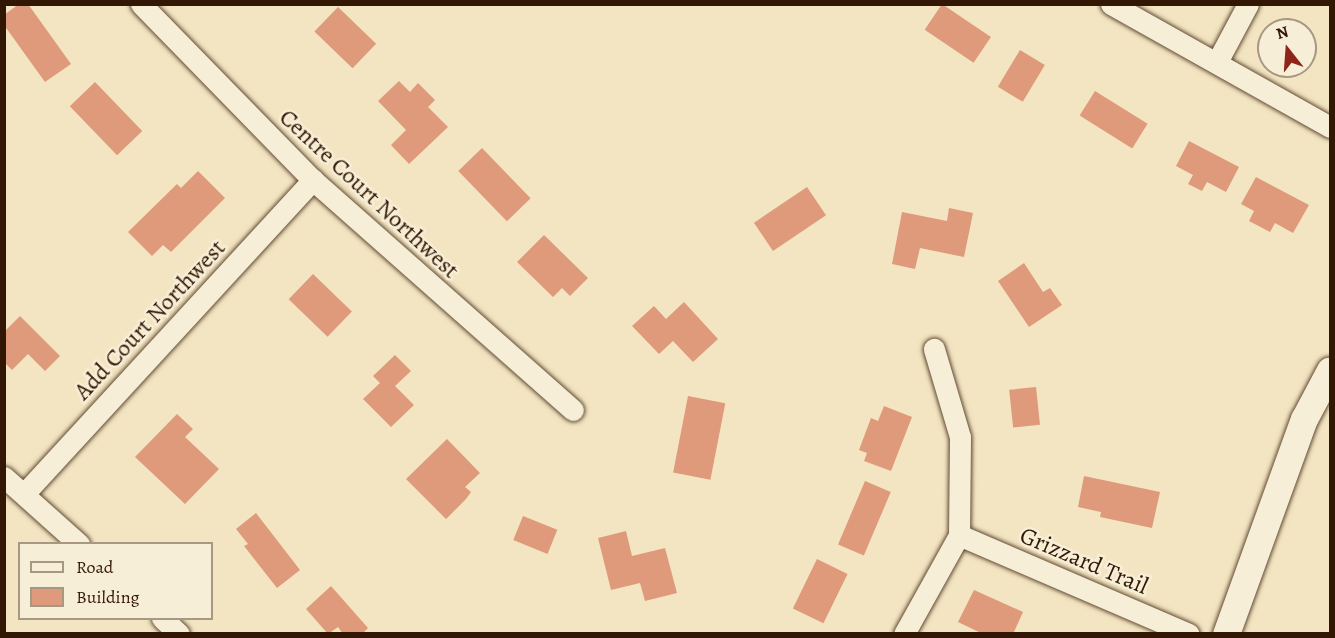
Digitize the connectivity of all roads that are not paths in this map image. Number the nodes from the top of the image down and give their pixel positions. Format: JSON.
{"nodes":[{"id":1,"x":141,"y":4,"type":"edge"},
{"id":2,"x":1111,"y":4,"type":"edge"},
{"id":3,"x":1248,"y":4,"type":"edge"},
{"id":4,"x":1217,"y":62,"type":"junction"},
{"id":5,"x":1330,"y":127,"type":"edge"},
{"id":6,"x":313,"y":180,"type":"junction"},
{"id":7,"x":934,"y":349,"type":"dead end"},
{"id":8,"x":1330,"y":370,"type":"edge"},
{"id":9,"x":573,"y":410,"type":"dead end"},
{"id":10,"x":4,"y":477,"type":"edge"},
{"id":11,"x":24,"y":494,"type":"junction"},
{"id":12,"x":959,"y":535,"type":"junction"},
{"id":13,"x":78,"y":542,"type":"edge"},
{"id":14,"x":164,"y":620,"type":"edge"},
{"id":15,"x":179,"y":633,"type":"edge"},
{"id":16,"x":904,"y":633,"type":"edge"},
{"id":17,"x":1189,"y":633,"type":"edge"},
{"id":18,"x":1226,"y":633,"type":"edge"}],
"edges":[{"from":1,"to":6,"type":"street","name":"Centre Court Northwest"},
{"from":2,"to":4,"type":"street"},
{"from":3,"to":4,"type":"street"},
{"from":4,"to":5,"type":"street"},
{"from":6,"to":9,"type":"street","name":"Centre Court Northwest"},
{"from":6,"to":11,"type":"street","name":"Add Court Northwest"},
{"from":7,"to":12,"type":"street"},
{"from":8,"to":18,"type":"street"},
{"from":10,"to":11,"type":"street"},
{"from":11,"to":13,"type":"street"},
{"from":12,"to":16,"type":"street"},
{"from":12,"to":17,"type":"street","name":"Grizzard Trail"},
{"from":14,"to":15,"type":"street"}]}
